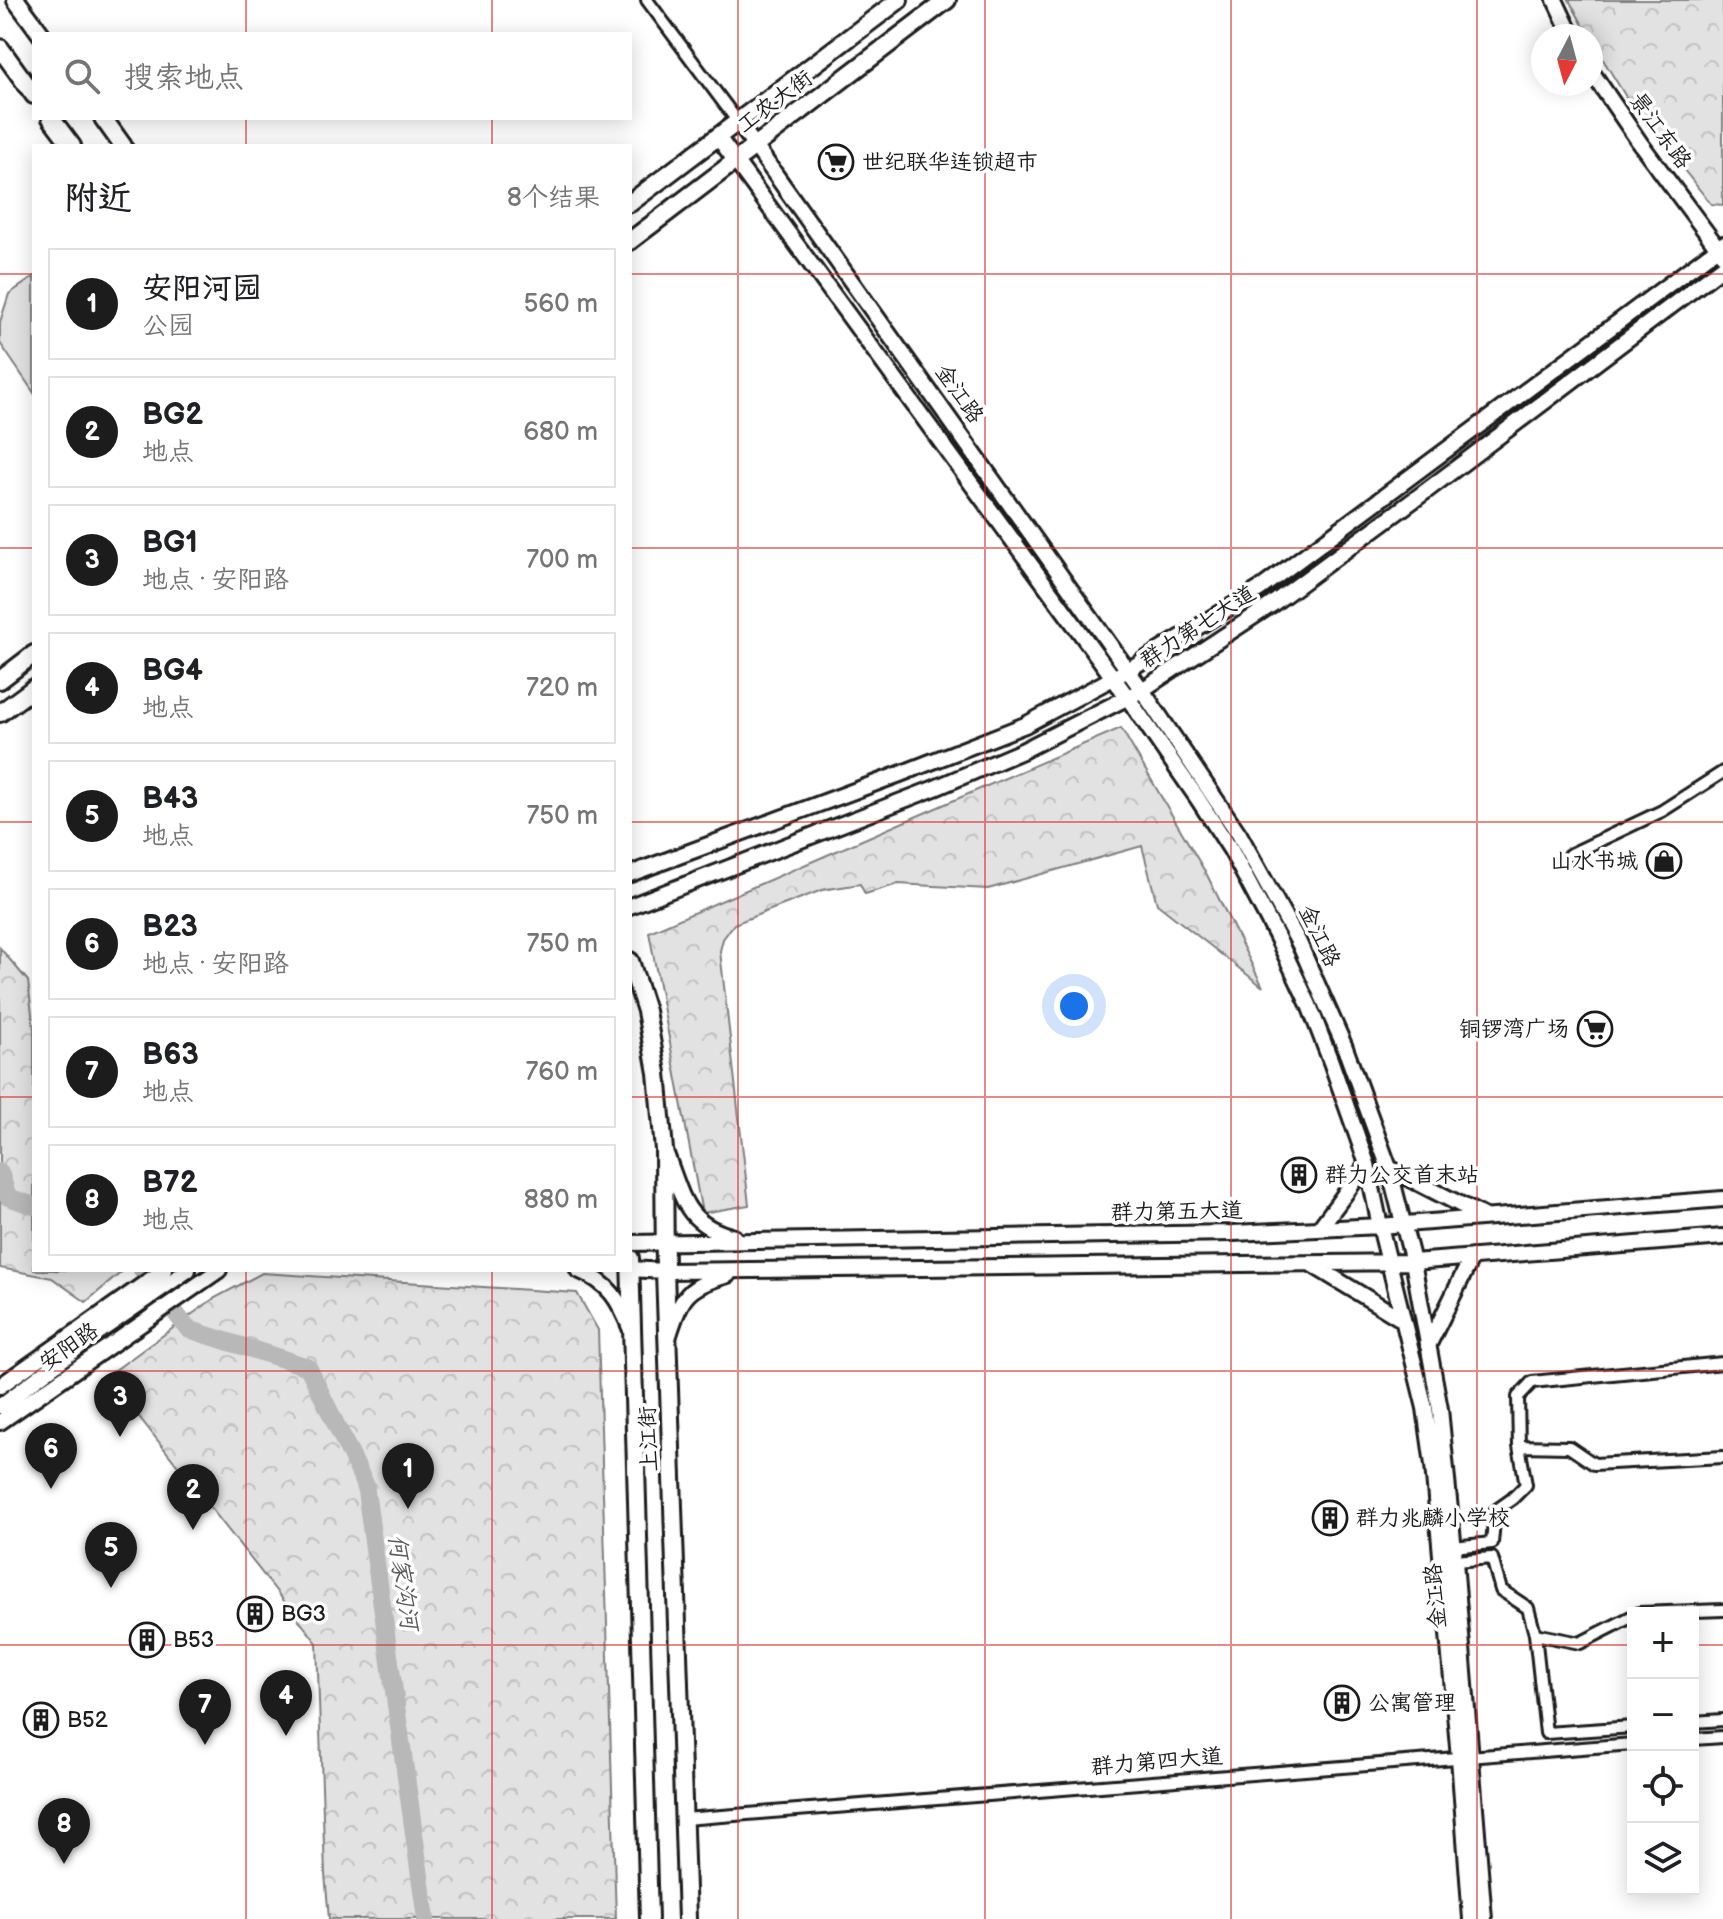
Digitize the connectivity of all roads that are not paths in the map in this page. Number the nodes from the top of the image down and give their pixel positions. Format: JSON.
{"nodes":[{"id":1,"x":16,"y":0,"type":"edge"},
{"id":2,"x":647,"y":0,"type":"edge"},
{"id":3,"x":899,"y":0,"type":"edge"},
{"id":4,"x":947,"y":0,"type":"edge"},
{"id":5,"x":1555,"y":0,"type":"edge"},
{"id":6,"x":1566,"y":24,"type":"edge"},
{"id":7,"x":40,"y":32,"type":"edge"},
{"id":8,"x":0,"y":48,"type":"edge"},
{"id":9,"x":1603,"y":89,"type":"edge"},
{"id":10,"x":32,"y":92,"type":"edge"},
{"id":11,"x":52,"y":120,"type":"edge"},
{"id":12,"x":104,"y":120,"type":"edge"},
{"id":13,"x":738,"y":122,"type":"junction"},
{"id":14,"x":718,"y":137,"type":"junction"},
{"id":15,"x":70,"y":144,"type":"edge"},
{"id":16,"x":122,"y":144,"type":"edge"},
{"id":17,"x":754,"y":145,"type":"junction"},
{"id":18,"x":736,"y":161,"type":"junction"},
{"id":19,"x":632,"y":202,"type":"edge"},
{"id":20,"x":632,"y":239,"type":"edge"},
{"id":21,"x":1721,"y":249,"type":"edge"},
{"id":22,"x":1723,"y":267,"type":"edge"},
{"id":23,"x":32,"y":656,"type":"edge"},
{"id":24,"x":1128,"y":670,"type":"junction"},
{"id":25,"x":1113,"y":678,"type":"junction"},
{"id":26,"x":0,"y":680,"type":"edge"},
{"id":27,"x":32,"y":689,"type":"edge"},
{"id":28,"x":1142,"y":690,"type":"junction"},
{"id":29,"x":1128,"y":698,"type":"junction"},
{"id":30,"x":0,"y":713,"type":"edge"},
{"id":31,"x":1723,"y":772,"type":"edge"},
{"id":32,"x":1569,"y":855,"type":"dead end"},
{"id":33,"x":632,"y":873,"type":"edge"},
{"id":34,"x":632,"y":905,"type":"edge"},
{"id":35,"x":632,"y":967,"type":"edge"},
{"id":36,"x":664,"y":1150,"type":"junction"},
{"id":37,"x":1367,"y":1164,"type":"junction"},
{"id":38,"x":1389,"y":1168,"type":"junction"},
{"id":39,"x":1723,"y":1199,"type":"edge"},
{"id":40,"x":1485,"y":1218,"type":"junction"},
{"id":41,"x":1404,"y":1224,"type":"junction"},
{"id":42,"x":1380,"y":1226,"type":"junction"},
{"id":43,"x":1319,"y":1229,"type":"junction"},
{"id":44,"x":1723,"y":1237,"type":"edge"},
{"id":45,"x":750,"y":1241,"type":"junction"},
{"id":46,"x":632,"y":1243,"type":"edge"},
{"id":47,"x":666,"y":1243,"type":"junction"},
{"id":48,"x":1472,"y":1257,"type":"junction"},
{"id":49,"x":1413,"y":1262,"type":"junction"},
{"id":50,"x":1389,"y":1263,"type":"junction"},
{"id":51,"x":1311,"y":1264,"type":"junction"},
{"id":52,"x":632,"y":1269,"type":"edge"},
{"id":53,"x":745,"y":1270,"type":"junction"},
{"id":54,"x":665,"y":1271,"type":"junction"},
{"id":55,"x":161,"y":1272,"type":"edge"},
{"id":56,"x":185,"y":1272,"type":"edge"},
{"id":57,"x":582,"y":1272,"type":"edge"},
{"id":58,"x":630,"y":1272,"type":"edge"},
{"id":59,"x":213,"y":1273,"type":"edge"},
{"id":60,"x":1403,"y":1320,"type":"junction"},
{"id":61,"x":633,"y":1336,"type":"junction"},
{"id":62,"x":668,"y":1339,"type":"junction"},
{"id":63,"x":1427,"y":1346,"type":"junction"},
{"id":64,"x":1723,"y":1363,"type":"edge"},
{"id":65,"x":0,"y":1386,"type":"edge"},
{"id":66,"x":0,"y":1406,"type":"edge"},
{"id":67,"x":0,"y":1422,"type":"edge"},
{"id":68,"x":1519,"y":1446,"type":"junction"},
{"id":69,"x":1723,"y":1457,"type":"edge"},
{"id":70,"x":1454,"y":1554,"type":"junction"},
{"id":71,"x":1723,"y":1610,"type":"edge"},
{"id":72,"x":1699,"y":1611,"type":"edge"},
{"id":73,"x":1627,"y":1619,"type":"edge"},
{"id":74,"x":1535,"y":1634,"type":"junction"},
{"id":75,"x":1723,"y":1720,"type":"edge"},
{"id":76,"x":1699,"y":1722,"type":"edge"},
{"id":77,"x":1627,"y":1727,"type":"edge"},
{"id":78,"x":1723,"y":1737,"type":"edge"},
{"id":79,"x":1699,"y":1739,"type":"edge"},
{"id":80,"x":1627,"y":1744,"type":"edge"},
{"id":81,"x":1466,"y":1757,"type":"junction"},
{"id":82,"x":684,"y":1819,"type":"junction"},
{"id":83,"x":1475,"y":1896,"type":"junction"},
{"id":84,"x":649,"y":1919,"type":"edge"},
{"id":85,"x":687,"y":1919,"type":"edge"},
{"id":86,"x":1471,"y":1919,"type":"edge"},
{"id":87,"x":1484,"y":1919,"type":"edge"}],
"edges":[{"from":1,"to":7,"type":"main road"},
{"from":2,"to":13,"type":"street"},
{"from":3,"to":13,"type":"main road","name":"工农大街"},
{"from":4,"to":17,"type":"main road","name":"工农大街"},
{"from":5,"to":6,"type":"main road"},
{"from":8,"to":10,"type":"main road"},
{"from":9,"to":21,"type":"main road","name":"景江东路"},
{"from":11,"to":15,"type":"main road"},
{"from":12,"to":16,"type":"main road"},
{"from":13,"to":14,"type":"main road","name":"工农大街"},
{"from":13,"to":17,"type":"main road","name":"金江路"},
{"from":14,"to":18,"type":"main road","name":"金江路"},
{"from":14,"to":19,"type":"main road","name":"工农大街"},
{"from":17,"to":18,"type":"main road","name":"工农大街"},
{"from":17,"to":24,"type":"main road","name":"金江路"},
{"from":18,"to":20,"type":"main road","name":"工农大街"},
{"from":18,"to":25,"type":"main road","name":"金江路"},
{"from":21,"to":24,"type":"main road","name":"群力第七大道"},
{"from":22,"to":28,"type":"main road","name":"群力第七大道"},
{"from":23,"to":26,"type":"main road"},
{"from":24,"to":25,"type":"main road","name":"群力第七大道"},
{"from":24,"to":28,"type":"main road","name":"金江路"},
{"from":25,"to":29,"type":"main road","name":"金江路"},
{"from":25,"to":33,"type":"main road","name":"群力第七大道"},
{"from":27,"to":30,"type":"main road"},
{"from":28,"to":29,"type":"main road","name":"群力第七大道"},
{"from":28,"to":38,"type":"main road","name":"金江路"},
{"from":29,"to":34,"type":"main road","name":"群力第七大道"},
{"from":29,"to":37,"type":"main road","name":"金江路"},
{"from":31,"to":32,"type":"street"},
{"from":35,"to":36,"type":"main road","name":"上江街"},
{"from":36,"to":45,"type":"main road"},
{"from":36,"to":47,"type":"main road","name":"上江街"},
{"from":37,"to":42,"type":"main road","name":"金江路"},
{"from":37,"to":43,"type":"main road"},
{"from":38,"to":40,"type":"main road"},
{"from":38,"to":41,"type":"main road","name":"金江路"},
{"from":39,"to":40,"type":"main road","name":"群力第五大道"},
{"from":40,"to":41,"type":"main road","name":"群力第五大道"},
{"from":41,"to":42,"type":"main road","name":"群力第五大道"},
{"from":41,"to":49,"type":"main road","name":"金江路"},
{"from":42,"to":43,"type":"main road","name":"群力第五大道"},
{"from":42,"to":50,"type":"main road","name":"金江路"},
{"from":43,"to":45,"type":"main road","name":"群力第五大道"},
{"from":44,"to":48,"type":"main road"},
{"from":45,"to":47,"type":"main road","name":"群力第五大道"},
{"from":46,"to":47,"type":"main road","name":"群力第五大道"},
{"from":47,"to":54,"type":"main road","name":"上江街"},
{"from":48,"to":49,"type":"main road"},
{"from":48,"to":63,"type":"main road"},
{"from":49,"to":50,"type":"main road"},
{"from":49,"to":63,"type":"main road","name":"金江路"},
{"from":50,"to":51,"type":"main road"},
{"from":50,"to":60,"type":"main road","name":"金江路"},
{"from":51,"to":53,"type":"main road"},
{"from":51,"to":60,"type":"main road"},
{"from":52,"to":54,"type":"main road"},
{"from":53,"to":54,"type":"main road"},
{"from":53,"to":62,"type":"main road"},
{"from":54,"to":62,"type":"main road","name":"上江街"},
{"from":55,"to":65,"type":"main road","name":"安阳路"},
{"from":56,"to":66,"type":"main road"},
{"from":57,"to":61,"type":"main road"},
{"from":58,"to":61,"type":"main road","name":"上江街"},
{"from":59,"to":67,"type":"main road","name":"安阳路"},
{"from":60,"to":81,"type":"main road","name":"金江路"},
{"from":61,"to":84,"type":"main road","name":"上江街"},
{"from":62,"to":82,"type":"main road","name":"上江街"},
{"from":63,"to":70,"type":"main road","name":"金江路"},
{"from":64,"to":68,"type":"street"},
{"from":68,"to":69,"type":"street"},
{"from":68,"to":70,"type":"street"},
{"from":70,"to":74,"type":"street"},
{"from":70,"to":81,"type":"main road","name":"金江路"},
{"from":71,"to":72,"type":"street"},
{"from":73,"to":74,"type":"street"},
{"from":74,"to":77,"type":"street"},
{"from":75,"to":76,"type":"street"},
{"from":78,"to":79,"type":"street"},
{"from":80,"to":81,"type":"street","name":"群力第四大道"},
{"from":81,"to":82,"type":"street","name":"群力第四大道"},
{"from":81,"to":83,"type":"main road","name":"金江路"},
{"from":82,"to":85,"type":"main road","name":"上江街"},
{"from":83,"to":86,"type":"main road","name":"金江路"},
{"from":83,"to":87,"type":"main road","name":"金江路"}]}
